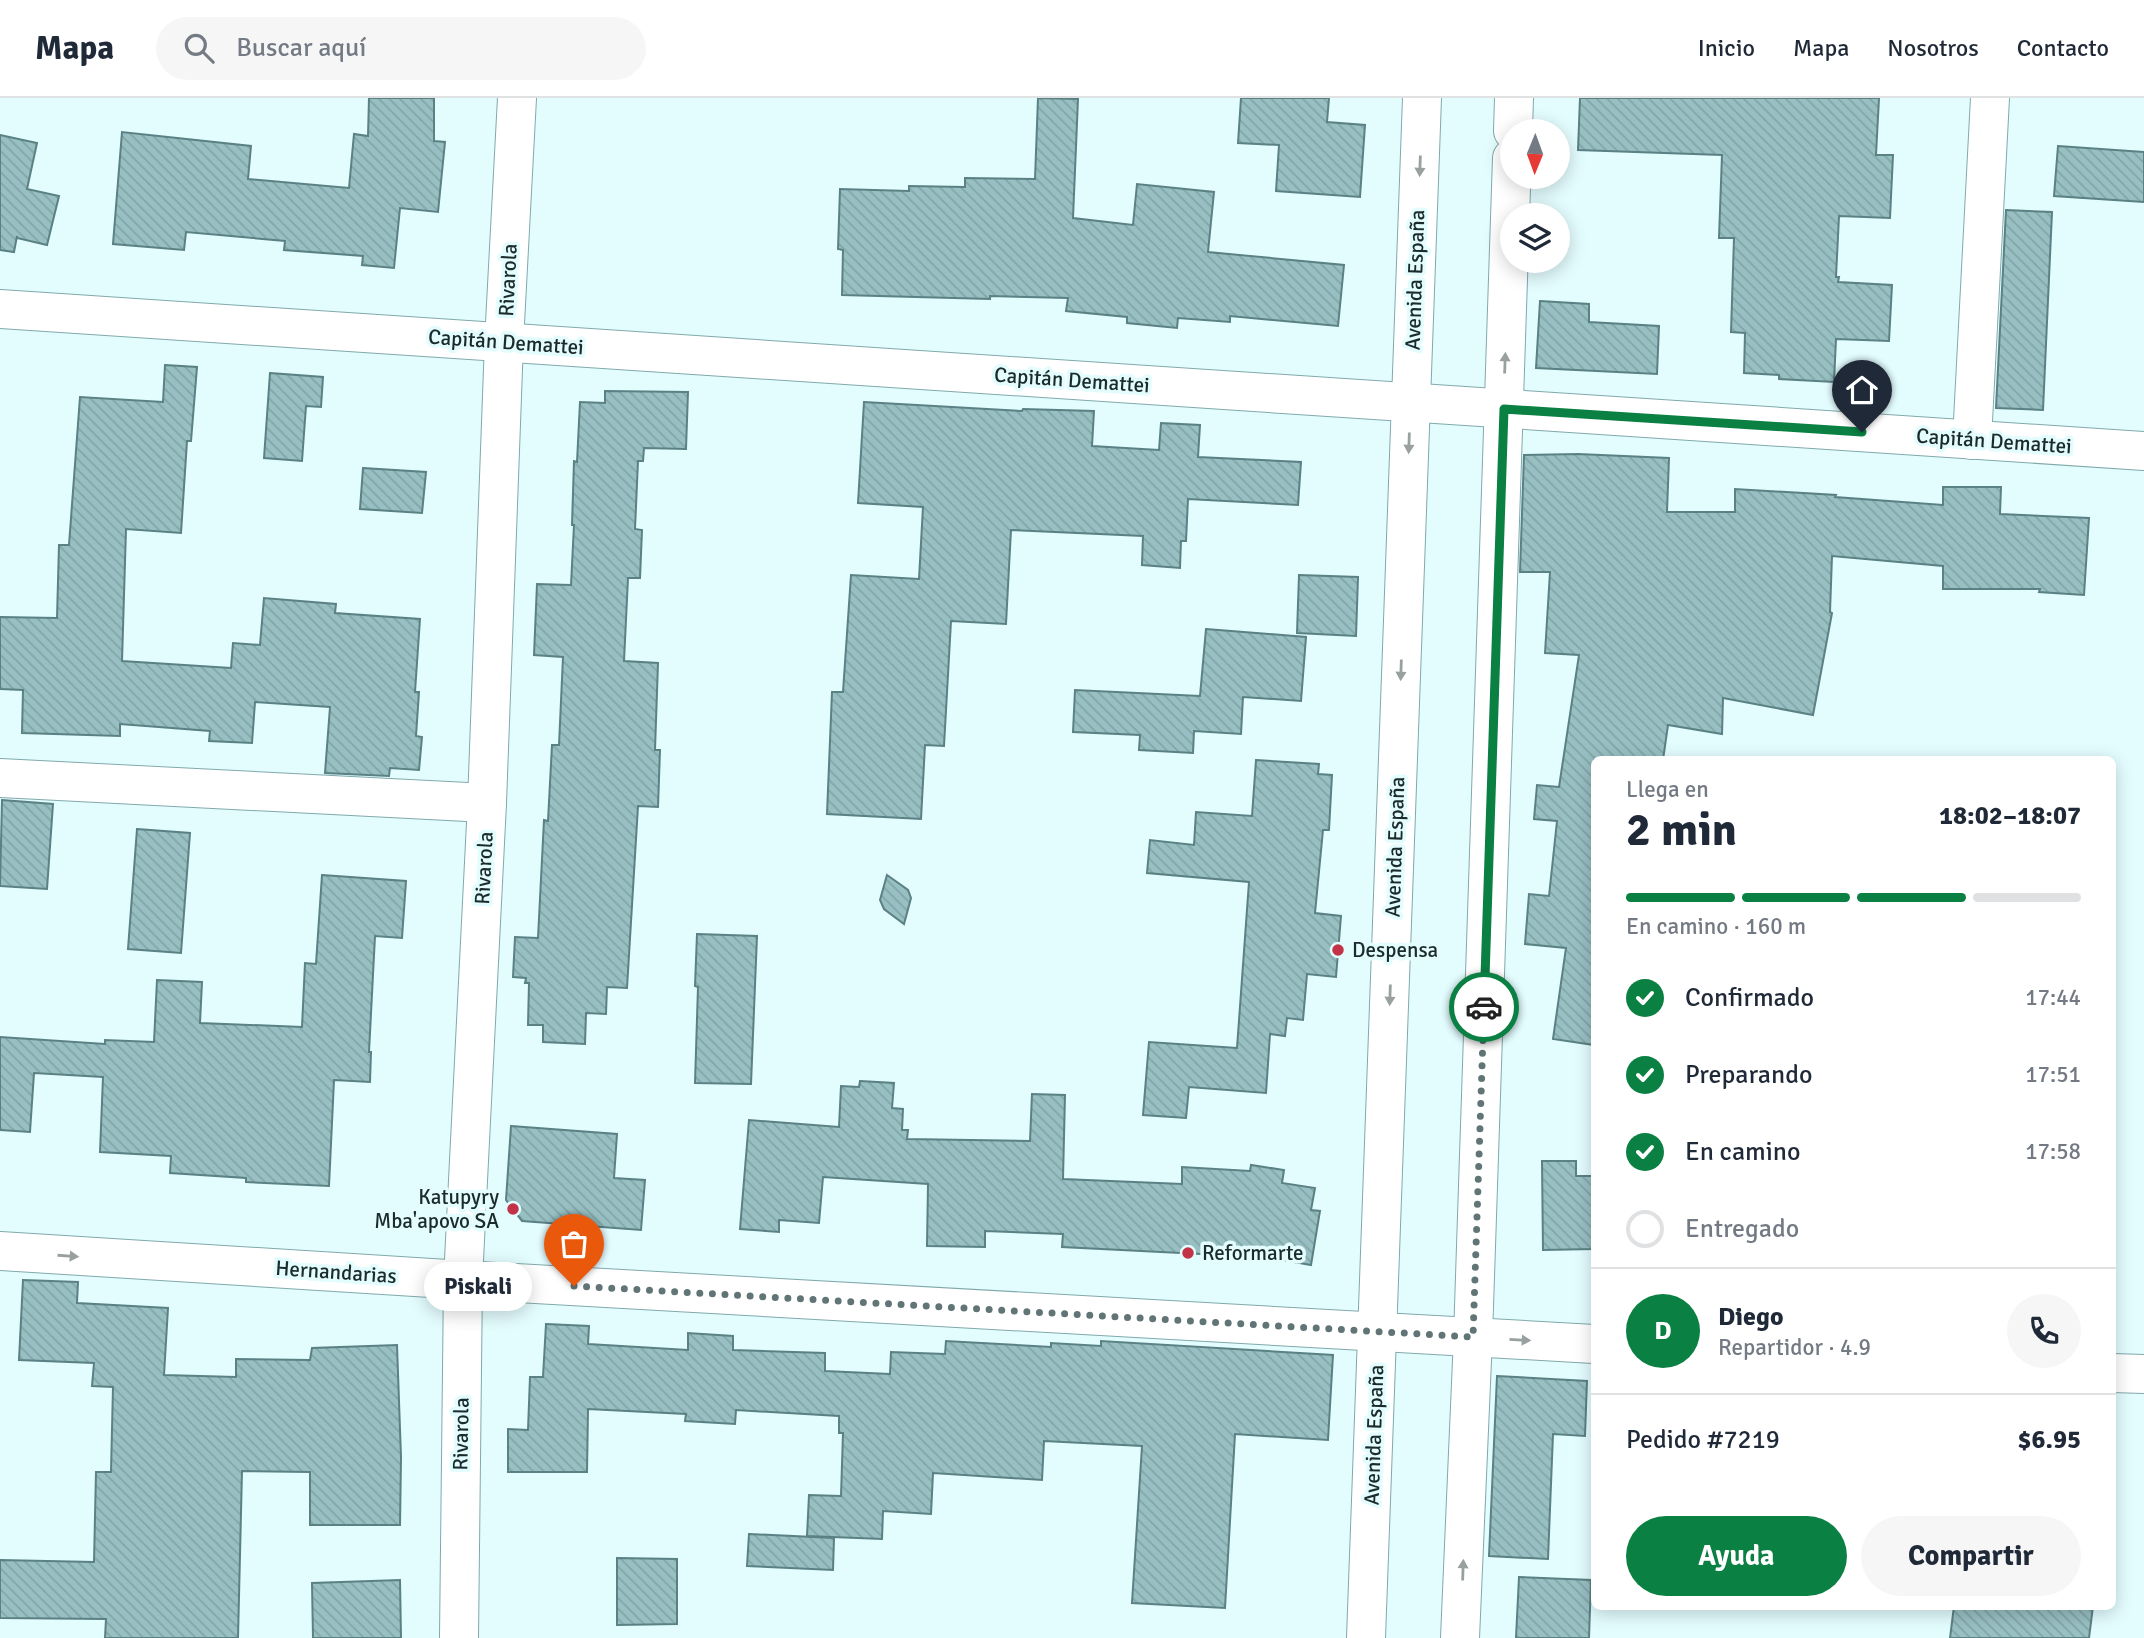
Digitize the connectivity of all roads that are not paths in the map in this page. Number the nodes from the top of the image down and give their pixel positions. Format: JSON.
{"nodes":[{"id":1,"x":517,"y":98,"type":"edge"},
{"id":2,"x":1422,"y":98,"type":"edge"},
{"id":3,"x":1514,"y":98,"type":"edge"},
{"id":4,"x":1990,"y":98,"type":"edge"},
{"id":5,"x":1513,"y":119,"type":"edge"},
{"id":6,"x":1511,"y":189,"type":"edge"},
{"id":7,"x":0,"y":309,"type":"edge"},
{"id":8,"x":504,"y":342,"type":"junction"},
{"id":9,"x":1411,"y":402,"type":"junction"},
{"id":10,"x":1504,"y":409,"type":"junction"},
{"id":11,"x":1972,"y":440,"type":"junction"},
{"id":12,"x":2144,"y":451,"type":"edge"},
{"id":13,"x":0,"y":778,"type":"edge"},
{"id":14,"x":487,"y":803,"type":"junction"},
{"id":15,"x":0,"y":1251,"type":"edge"},
{"id":16,"x":463,"y":1280,"type":"junction"},
{"id":17,"x":1378,"y":1331,"type":"junction"},
{"id":18,"x":1473,"y":1337,"type":"junction"},
{"id":19,"x":1591,"y":1344,"type":"edge"},
{"id":20,"x":2116,"y":1373,"type":"edge"},
{"id":21,"x":2144,"y":1374,"type":"edge"},
{"id":22,"x":459,"y":1638,"type":"edge"},
{"id":23,"x":1366,"y":1638,"type":"edge"},
{"id":24,"x":1460,"y":1638,"type":"edge"}],
"edges":[{"from":1,"to":8,"type":"street","name":"Rivarola"},
{"from":2,"to":9,"type":"street","name":"Avenida España","one_way":true},
{"from":3,"to":5,"type":"street"},
{"from":4,"to":11,"type":"street"},
{"from":10,"to":6,"type":"street","one_way":true},
{"from":7,"to":8,"type":"street","name":"Capitán Demattei"},
{"from":8,"to":9,"type":"street","name":"Capitán Demattei"},
{"from":8,"to":14,"type":"street","name":"Rivarola"},
{"from":9,"to":10,"type":"street","name":"Capitán Demattei"},
{"from":9,"to":17,"type":"street","name":"Avenida España","one_way":true},
{"from":10,"to":11,"type":"street","name":"Capitán Demattei"},
{"from":10,"to":18,"type":"street"},
{"from":11,"to":12,"type":"street","name":"Capitán Demattei"},
{"from":13,"to":14,"type":"street"},
{"from":14,"to":16,"type":"street","name":"Rivarola"},
{"from":15,"to":16,"type":"street","name":"Hernandarias","one_way":true},
{"from":16,"to":17,"type":"street","name":"Hernandarias"},
{"from":16,"to":22,"type":"street","name":"Rivarola"},
{"from":17,"to":18,"type":"street","name":"Hernandarias"},
{"from":17,"to":23,"type":"street","name":"Avenida España"},
{"from":18,"to":19,"type":"street","name":"Hernandarias","one_way":true},
{"from":24,"to":18,"type":"street","one_way":true},
{"from":20,"to":21,"type":"street"}]}
